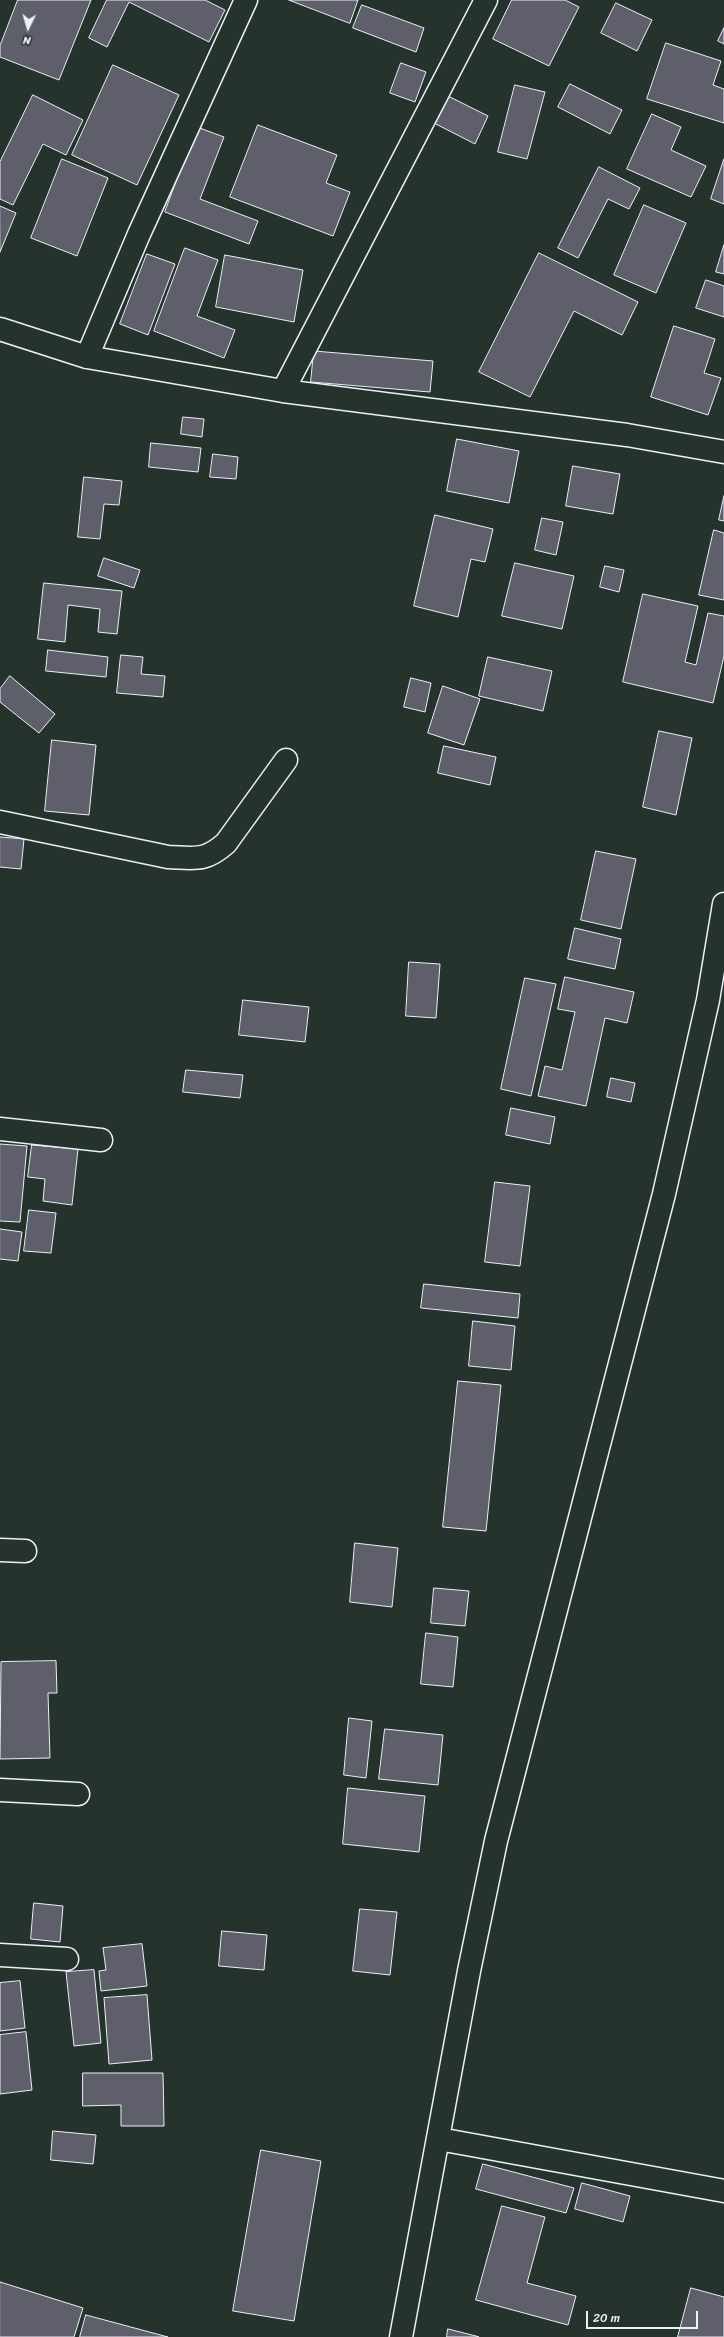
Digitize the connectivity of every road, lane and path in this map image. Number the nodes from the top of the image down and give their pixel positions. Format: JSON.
{"nodes":[{"id":1,"x":246,"y":0,"type":"edge"},
{"id":2,"x":486,"y":0,"type":"edge"},
{"id":3,"x":0,"y":329,"type":"edge"},
{"id":4,"x":87,"y":357,"type":"junction"},
{"id":5,"x":283,"y":391,"type":"junction"},
{"id":6,"x":724,"y":452,"type":"edge"},
{"id":7,"x":286,"y":760,"type":"dead end"},
{"id":8,"x":0,"y":822,"type":"edge"},
{"id":9,"x":724,"y":904,"type":"edge"},
{"id":10,"x":716,"y":1001,"type":"edge"},
{"id":11,"x":0,"y":1129,"type":"edge"},
{"id":12,"x":101,"y":1140,"type":"dead end"},
{"id":13,"x":0,"y":1550,"type":"edge"},
{"id":14,"x":25,"y":1551,"type":"dead end"},
{"id":15,"x":0,"y":1790,"type":"edge"},
{"id":16,"x":78,"y":1794,"type":"dead end"},
{"id":17,"x":0,"y":1955,"type":"edge"},
{"id":18,"x":67,"y":1959,"type":"dead end"},
{"id":19,"x":439,"y":2139,"type":"junction"},
{"id":20,"x":724,"y":2191,"type":"edge"},
{"id":21,"x":400,"y":2337,"type":"edge"}],
"edges":[{"from":1,"to":4,"type":"street"},
{"from":2,"to":5,"type":"street"},
{"from":3,"to":4,"type":"street"},
{"from":4,"to":5,"type":"street"},
{"from":5,"to":6,"type":"street"},
{"from":7,"to":8,"type":"street"},
{"from":9,"to":10,"type":"street"},
{"from":10,"to":19,"type":"street"},
{"from":11,"to":12,"type":"street"},
{"from":13,"to":14,"type":"street"},
{"from":15,"to":16,"type":"street"},
{"from":17,"to":18,"type":"street"},
{"from":19,"to":20,"type":"street"},
{"from":19,"to":21,"type":"street"}]}
